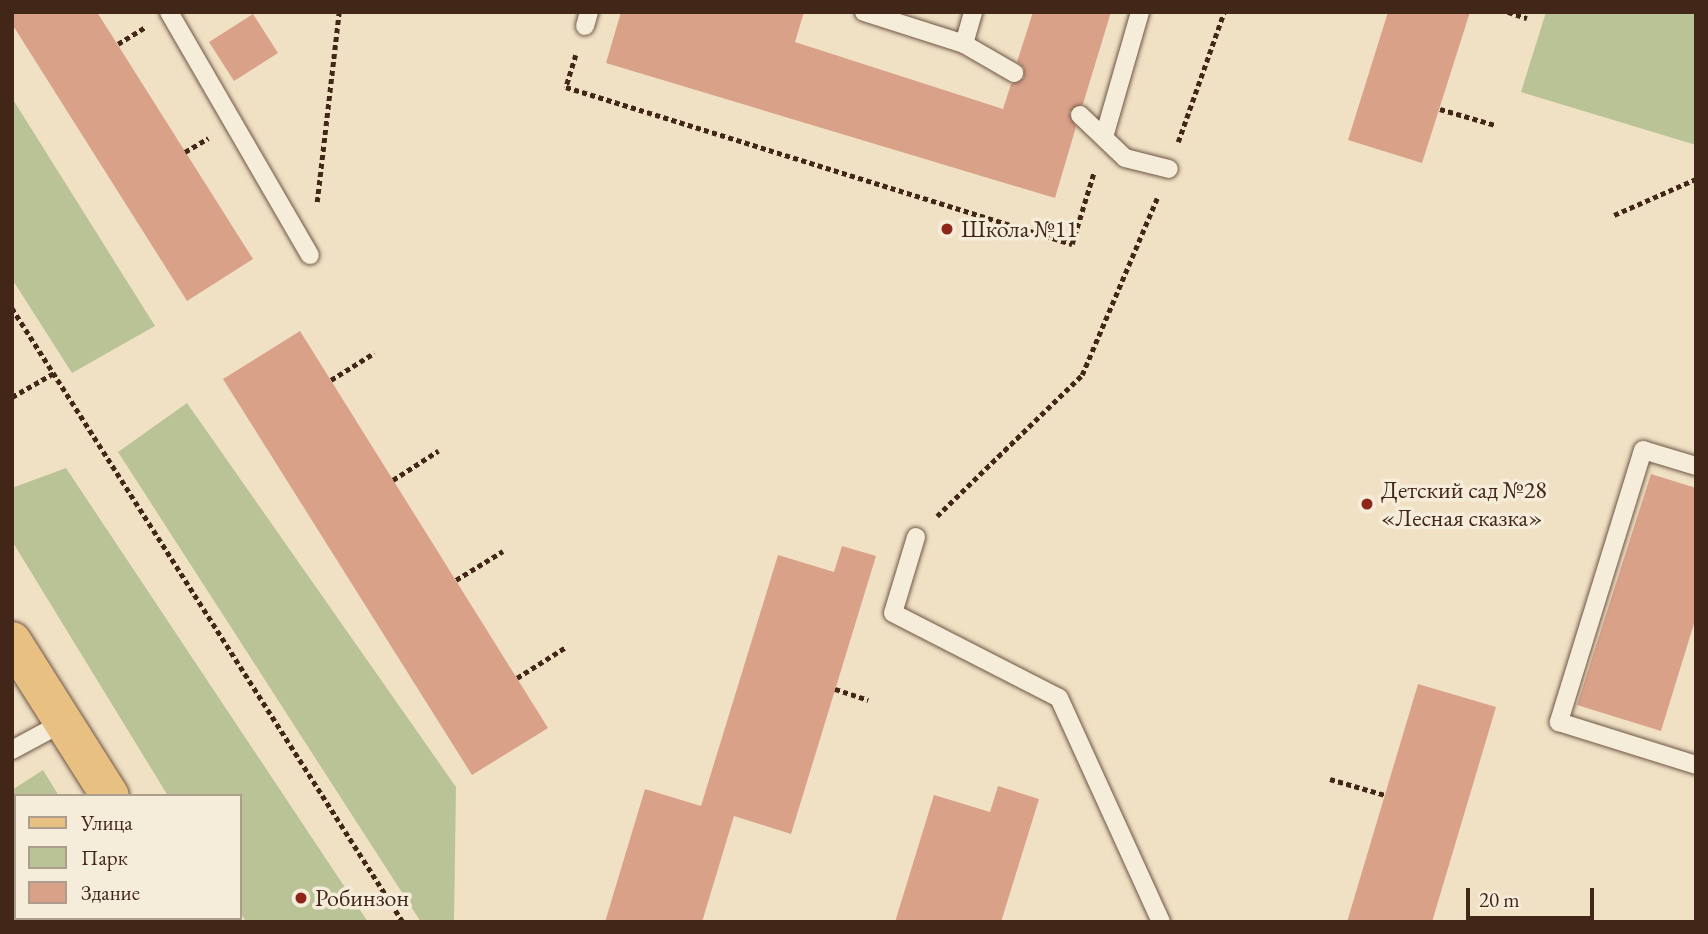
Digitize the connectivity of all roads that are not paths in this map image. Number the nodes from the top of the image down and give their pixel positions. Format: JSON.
{"nodes":[{"id":1,"x":169,"y":12,"type":"edge"},
{"id":2,"x":864,"y":12,"type":"edge"},
{"id":3,"x":973,"y":12,"type":"edge"},
{"id":4,"x":1140,"y":12,"type":"edge"},
{"id":5,"x":964,"y":44,"type":"junction"},
{"id":6,"x":1014,"y":73,"type":"dead end"},
{"id":7,"x":1080,"y":115,"type":"dead end"},
{"id":8,"x":1104,"y":137,"type":"junction"},
{"id":9,"x":1169,"y":169,"type":"road end"},
{"id":10,"x":310,"y":255,"type":"road end"},
{"id":11,"x":1696,"y":466,"type":"edge"},
{"id":12,"x":916,"y":537,"type":"road end"},
{"id":13,"x":12,"y":641,"type":"edge"},
{"id":14,"x":64,"y":722,"type":"junction"},
{"id":15,"x":12,"y":750,"type":"edge"},
{"id":16,"x":1696,"y":765,"type":"edge"},
{"id":17,"x":109,"y":794,"type":"edge"},
{"id":18,"x":1161,"y":922,"type":"edge"}],
"edges":[{"from":1,"to":10,"type":"lane"},
{"from":2,"to":5,"type":"lane"},
{"from":3,"to":5,"type":"lane"},
{"from":4,"to":8,"type":"lane"},
{"from":5,"to":6,"type":"lane"},
{"from":7,"to":8,"type":"lane"},
{"from":8,"to":9,"type":"lane"},
{"from":11,"to":16,"type":"lane"},
{"from":12,"to":18,"type":"lane"},
{"from":13,"to":14,"type":"main road"},
{"from":14,"to":15,"type":"lane"},
{"from":14,"to":17,"type":"main road"}]}
